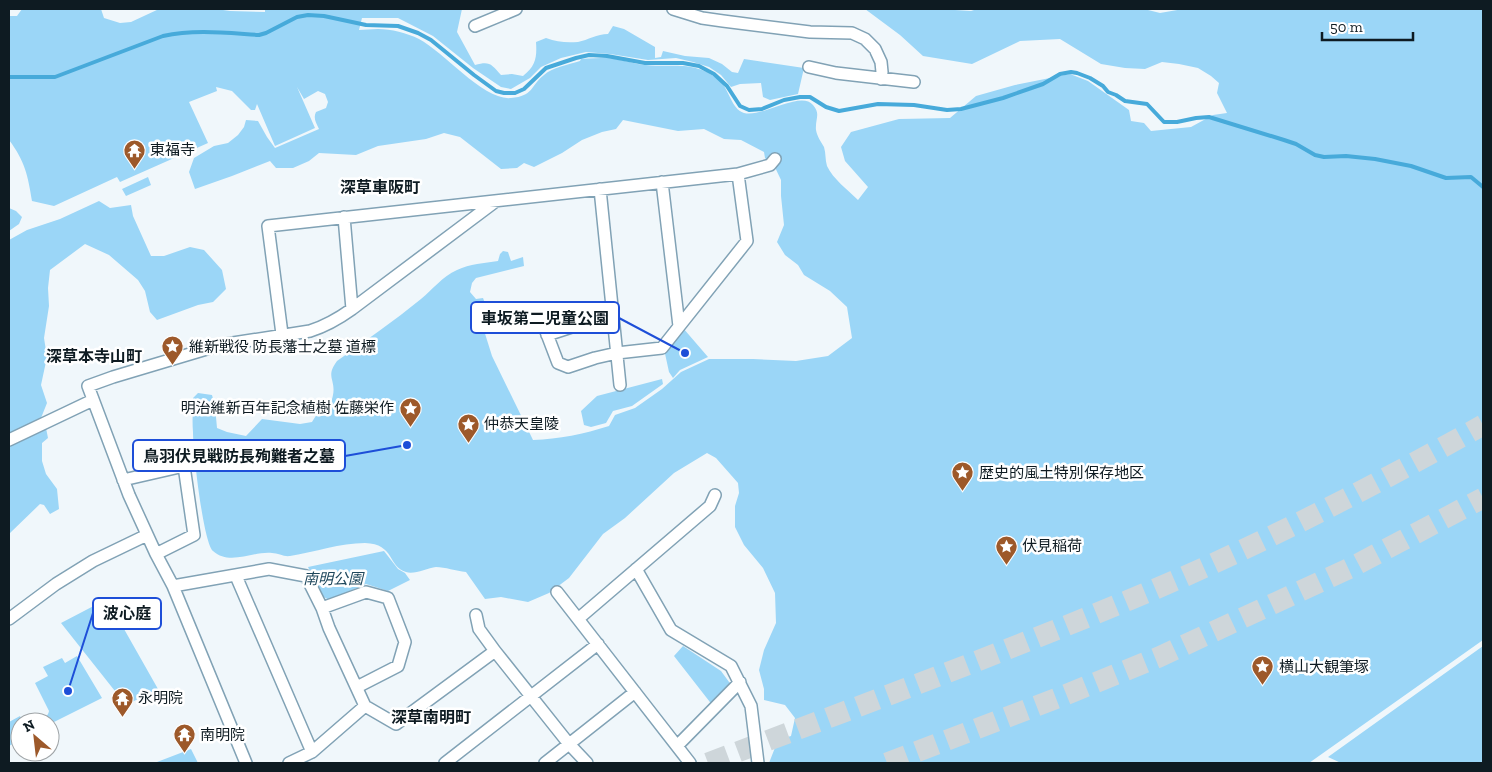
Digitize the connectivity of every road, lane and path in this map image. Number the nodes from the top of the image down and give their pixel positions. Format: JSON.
{"nodes":[{"id":1,"x":516,"y":9,"type":"edge"},
{"id":2,"x":673,"y":9,"type":"edge"},
{"id":3,"x":475,"y":26,"type":"dead end"},
{"id":4,"x":808,"y":66,"type":"dead end"},
{"id":5,"x":881,"y":79,"type":"junction"},
{"id":6,"x":914,"y":82,"type":"dead end"},
{"id":7,"x":775,"y":158,"type":"dead end"},
{"id":8,"x":738,"y":174,"type":"junction"},
{"id":9,"x":662,"y":182,"type":"junction"},
{"id":10,"x":600,"y":189,"type":"junction"},
{"id":11,"x":496,"y":200,"type":"junction"},
{"id":12,"x":344,"y":217,"type":"junction"},
{"id":13,"x":537,"y":308,"type":"dead end"},
{"id":14,"x":352,"y":309,"type":"junction"},
{"id":15,"x":613,"y":319,"type":"junction"},
{"id":16,"x":679,"y":326,"type":"junction"},
{"id":17,"x":282,"y":334,"type":"junction"},
{"id":18,"x":547,"y":335,"type":"junction"},
{"id":19,"x":617,"y":353,"type":"junction"},
{"id":20,"x":620,"y":385,"type":"dead end"},
{"id":21,"x":93,"y":400,"type":"junction"},
{"id":22,"x":9,"y":440,"type":"edge"},
{"id":23,"x":123,"y":480,"type":"junction"},
{"id":24,"x":715,"y":495,"type":"dead end"},
{"id":25,"x":147,"y":535,"type":"junction"},
{"id":26,"x":156,"y":554,"type":"junction"},
{"id":27,"x":636,"y":569,"type":"junction"},
{"id":28,"x":236,"y":576,"type":"junction"},
{"id":29,"x":173,"y":586,"type":"junction"},
{"id":30,"x":557,"y":592,"type":"dead end"},
{"id":31,"x":322,"y":608,"type":"junction"},
{"id":32,"x":476,"y":615,"type":"dead end"},
{"id":33,"x":9,"y":619,"type":"edge"},
{"id":34,"x":578,"y":619,"type":"junction"},
{"id":35,"x":598,"y":644,"type":"junction"},
{"id":36,"x":495,"y":650,"type":"junction"},
{"id":37,"x":740,"y":682,"type":"junction"},
{"id":38,"x":357,"y":687,"type":"junction"},
{"id":39,"x":635,"y":692,"type":"junction"},
{"id":40,"x":531,"y":696,"type":"junction"},
{"id":41,"x":366,"y":706,"type":"junction"},
{"id":42,"x":569,"y":744,"type":"junction"},
{"id":43,"x":677,"y":746,"type":"junction"},
{"id":44,"x":312,"y":752,"type":"junction"},
{"id":45,"x":246,"y":763,"type":"edge"},
{"id":46,"x":289,"y":763,"type":"edge"},
{"id":47,"x":445,"y":763,"type":"edge"},
{"id":48,"x":545,"y":763,"type":"edge"},
{"id":49,"x":587,"y":763,"type":"edge"},
{"id":50,"x":690,"y":763,"type":"edge"},
{"id":51,"x":758,"y":763,"type":"edge"}],
"edges":[{"from":1,"to":3,"type":"street"},
{"from":2,"to":5,"type":"street"},
{"from":4,"to":5,"type":"street"},
{"from":5,"to":6,"type":"street"},
{"from":7,"to":8,"type":"street"},
{"from":8,"to":9,"type":"street"},
{"from":8,"to":16,"type":"street"},
{"from":9,"to":10,"type":"street"},
{"from":9,"to":16,"type":"street"},
{"from":10,"to":11,"type":"street"},
{"from":10,"to":15,"type":"street"},
{"from":11,"to":12,"type":"street"},
{"from":11,"to":14,"type":"street"},
{"from":12,"to":14,"type":"street"},
{"from":12,"to":17,"type":"street"},
{"from":13,"to":18,"type":"street"},
{"from":14,"to":17,"type":"street"},
{"from":15,"to":18,"type":"street"},
{"from":15,"to":19,"type":"street"},
{"from":16,"to":19,"type":"street"},
{"from":17,"to":21,"type":"street"},
{"from":18,"to":19,"type":"street"},
{"from":19,"to":20,"type":"street"},
{"from":21,"to":22,"type":"street"},
{"from":21,"to":23,"type":"street"},
{"from":23,"to":25,"type":"street"},
{"from":23,"to":26,"type":"street"},
{"from":24,"to":27,"type":"street"},
{"from":25,"to":26,"type":"street"},
{"from":25,"to":33,"type":"street"},
{"from":26,"to":29,"type":"street"},
{"from":27,"to":34,"type":"street"},
{"from":27,"to":37,"type":"street"},
{"from":28,"to":29,"type":"street"},
{"from":28,"to":31,"type":"street"},
{"from":28,"to":44,"type":"street"},
{"from":29,"to":45,"type":"street"},
{"from":30,"to":34,"type":"street"},
{"from":31,"to":38,"type":"street"},
{"from":31,"to":38,"type":"street"},
{"from":32,"to":36,"type":"street"},
{"from":34,"to":35,"type":"street"},
{"from":35,"to":39,"type":"street"},
{"from":35,"to":40,"type":"street"},
{"from":36,"to":40,"type":"street"},
{"from":36,"to":41,"type":"street"},
{"from":37,"to":43,"type":"street"},
{"from":37,"to":51,"type":"street"},
{"from":38,"to":41,"type":"street"},
{"from":39,"to":42,"type":"street"},
{"from":39,"to":43,"type":"street"},
{"from":40,"to":42,"type":"street"},
{"from":40,"to":47,"type":"street"},
{"from":41,"to":44,"type":"street"},
{"from":42,"to":48,"type":"street"},
{"from":42,"to":49,"type":"street"},
{"from":43,"to":50,"type":"street"},
{"from":44,"to":46,"type":"street"}]}
